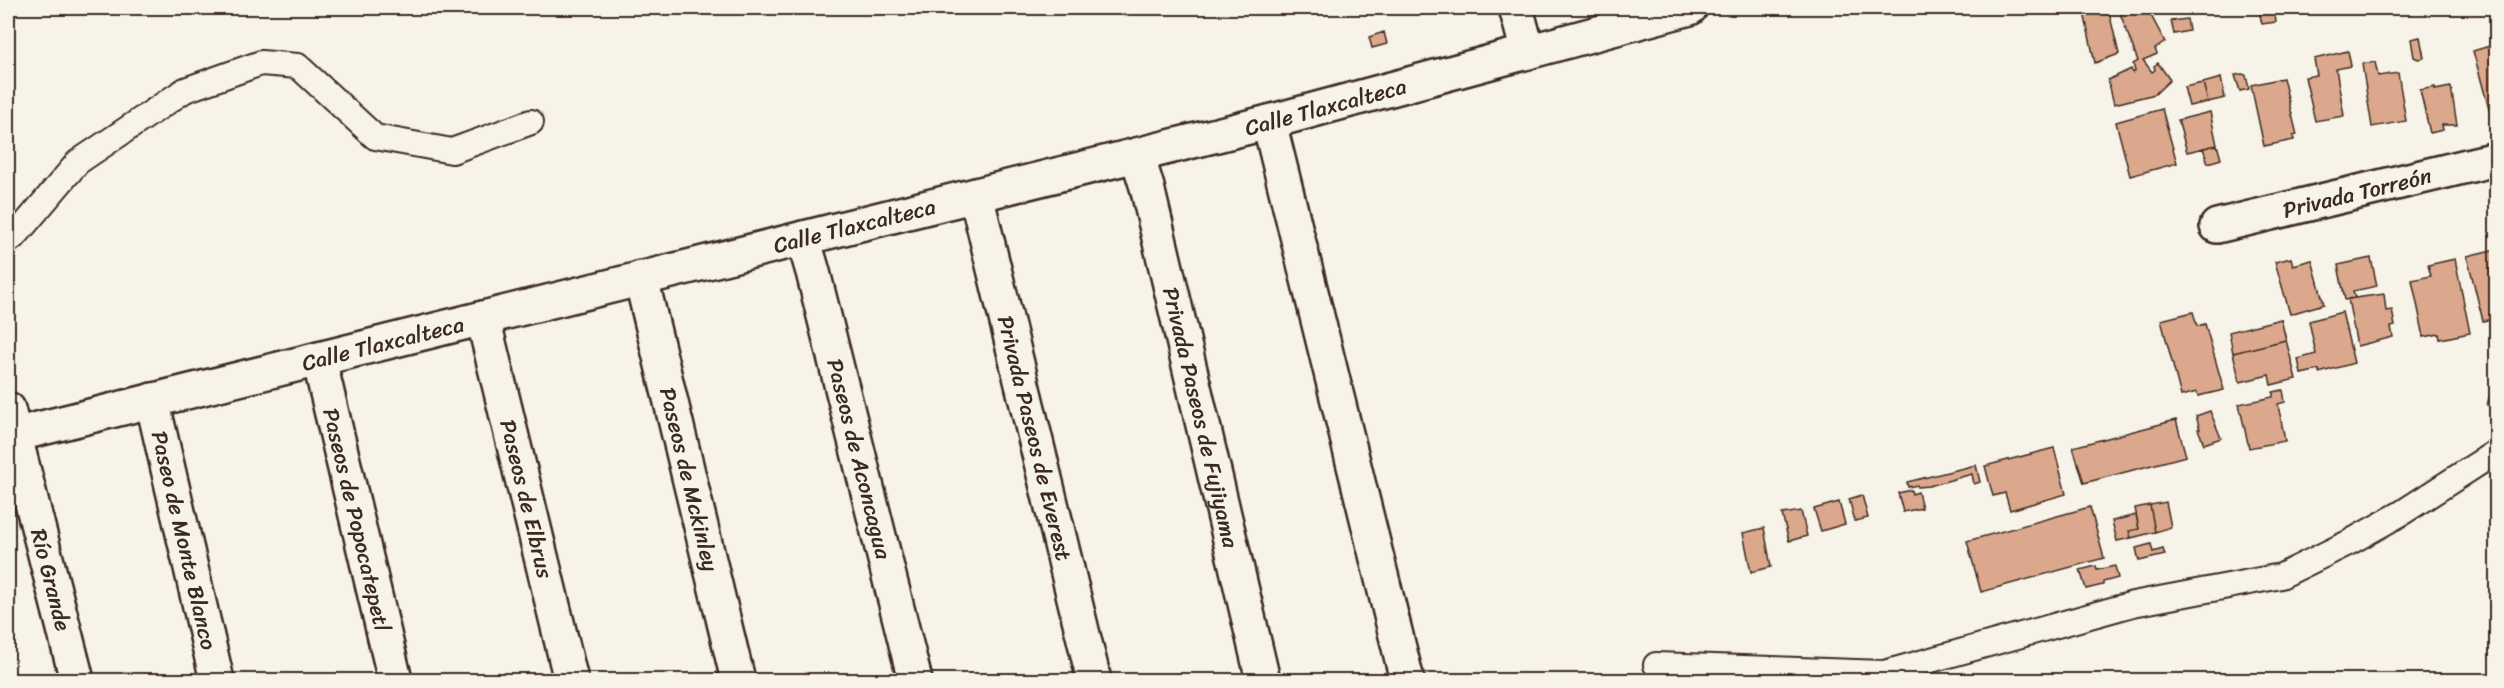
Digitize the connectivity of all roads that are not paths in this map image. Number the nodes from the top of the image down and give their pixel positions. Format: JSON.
{"nodes":[{"id":1,"x":1516,"y":8,"type":"edge"},
{"id":2,"x":1690,"y":8,"type":"edge"},
{"id":3,"x":1528,"y":52,"type":"junction"},
{"id":4,"x":531,"y":122,"type":"dead end"},
{"id":5,"x":1269,"y":122,"type":"junction"},
{"id":6,"x":1137,"y":155,"type":"junction"},
{"id":7,"x":2496,"y":159,"type":"edge"},
{"id":8,"x":976,"y":195,"type":"junction"},
{"id":9,"x":2217,"y":226,"type":"dead end"},
{"id":10,"x":803,"y":238,"type":"junction"},
{"id":11,"x":8,"y":241,"type":"edge"},
{"id":12,"x":642,"y":278,"type":"junction"},
{"id":13,"x":483,"y":318,"type":"junction"},
{"id":14,"x":319,"y":359,"type":"junction"},
{"id":15,"x":152,"y":400,"type":"junction"},
{"id":16,"x":10,"y":427,"type":"edge"},
{"id":17,"x":2496,"y":452,"type":"edge"},
{"id":18,"x":1656,"y":665,"type":"dead end"},
{"id":19,"x":1884,"y":677,"type":"edge"},
{"id":20,"x":77,"y":681,"type":"edge"},
{"id":21,"x":217,"y":681,"type":"edge"},
{"id":22,"x":395,"y":681,"type":"edge"},
{"id":23,"x":571,"y":681,"type":"edge"},
{"id":24,"x":738,"y":681,"type":"edge"},
{"id":25,"x":915,"y":681,"type":"edge"},
{"id":26,"x":1094,"y":681,"type":"edge"},
{"id":27,"x":1263,"y":681,"type":"edge"},
{"id":28,"x":1407,"y":681,"type":"edge"}],
"edges":[{"from":1,"to":3,"type":"street"},
{"from":2,"to":3,"type":"street","name":"Calle Tlaxcalteca"},
{"from":3,"to":5,"type":"street","name":"Calle Tlaxcalteca"},
{"from":4,"to":11,"type":"lane"},
{"from":5,"to":6,"type":"street","name":"Calle Tlaxcalteca"},
{"from":5,"to":28,"type":"street"},
{"from":6,"to":8,"type":"street","name":"Calle Tlaxcalteca"},
{"from":6,"to":27,"type":"street","name":"Privada Paseos de Fujiyama"},
{"from":7,"to":9,"type":"street","name":"Privada Torreón"},
{"from":8,"to":10,"type":"street","name":"Calle Tlaxcalteca"},
{"from":8,"to":26,"type":"street","name":"Privada Paseos de Everest"},
{"from":10,"to":12,"type":"street","name":"Calle Tlaxcalteca"},
{"from":10,"to":25,"type":"street","name":"Paseos de Aconcagua"},
{"from":12,"to":13,"type":"street","name":"Calle Tlaxcalteca"},
{"from":12,"to":24,"type":"street","name":"Paseos de Mckinley"},
{"from":13,"to":14,"type":"street","name":"Calle Tlaxcalteca"},
{"from":13,"to":23,"type":"street","name":"Paseos de Elbrus"},
{"from":14,"to":15,"type":"street","name":"Calle Tlaxcalteca"},
{"from":14,"to":22,"type":"street","name":"Paseos de Popocatepetl"},
{"from":15,"to":16,"type":"street","name":"Calle Tlaxcalteca"},
{"from":15,"to":21,"type":"street","name":"Paseo de Monte Blanco"},
{"from":16,"to":20,"type":"street","name":"Río Grande"},
{"from":17,"to":19,"type":"lane"},
{"from":18,"to":19,"type":"lane"}]}
